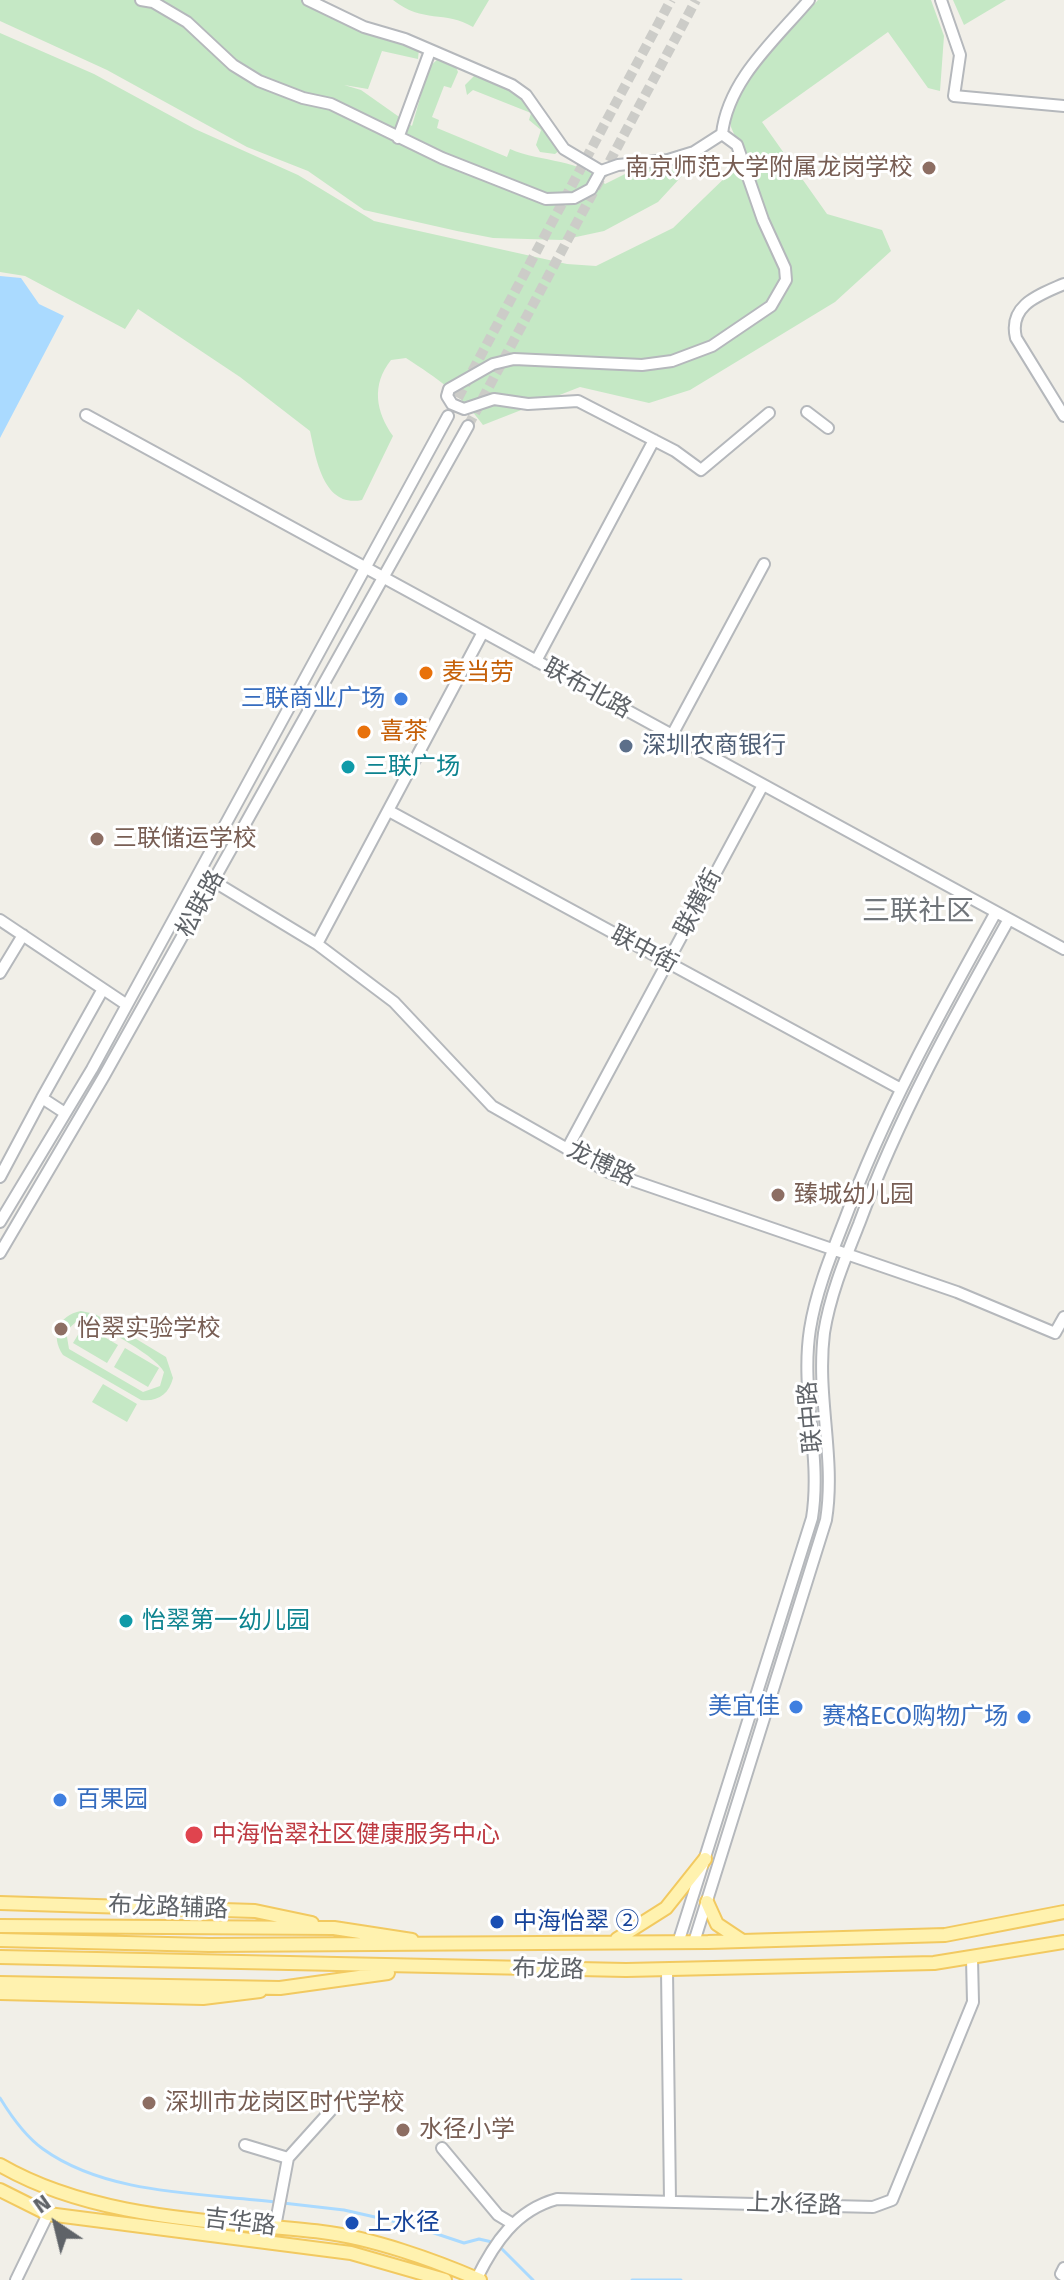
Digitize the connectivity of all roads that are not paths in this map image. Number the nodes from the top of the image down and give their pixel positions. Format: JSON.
{"nodes":[{"id":1,"x":141,"y":0,"type":"edge"},
{"id":2,"x":308,"y":0,"type":"edge"},
{"id":3,"x":809,"y":0,"type":"edge"},
{"id":4,"x":941,"y":0,"type":"edge"},
{"id":5,"x":430,"y":51,"type":"junction"},
{"id":6,"x":1064,"y":106,"type":"edge"},
{"id":7,"x":722,"y":134,"type":"junction"},
{"id":8,"x":398,"y":138,"type":"junction"},
{"id":9,"x":601,"y":171,"type":"junction"},
{"id":10,"x":1064,"y":284,"type":"edge"},
{"id":11,"x":807,"y":412,"type":"dead end"},
{"id":12,"x":769,"y":413,"type":"dead end"},
{"id":13,"x":86,"y":415,"type":"dead end"},
{"id":14,"x":448,"y":416,"type":"tunnel mouth"},
{"id":15,"x":1064,"y":416,"type":"edge"},
{"id":16,"x":468,"y":426,"type":"tunnel mouth"},
{"id":17,"x":828,"y":428,"type":"dead end"},
{"id":18,"x":654,"y":440,"type":"junction"},
{"id":19,"x":764,"y":564,"type":"dead end"},
{"id":20,"x":365,"y":568,"type":"junction"},
{"id":21,"x":383,"y":578,"type":"junction"},
{"id":22,"x":483,"y":632,"type":"junction"},
{"id":23,"x":536,"y":661,"type":"junction"},
{"id":24,"x":672,"y":735,"type":"junction"},
{"id":25,"x":763,"y":785,"type":"junction"},
{"id":26,"x":389,"y":811,"type":"junction"},
{"id":27,"x":213,"y":881,"type":"junction"},
{"id":28,"x":996,"y":912,"type":"junction"},
{"id":29,"x":1009,"y":919,"type":"junction"},
{"id":30,"x":0,"y":920,"type":"edge"},
{"id":31,"x":23,"y":935,"type":"junction"},
{"id":32,"x":317,"y":944,"type":"junction"},
{"id":33,"x":1064,"y":949,"type":"edge"},
{"id":34,"x":667,"y":962,"type":"junction"},
{"id":35,"x":0,"y":973,"type":"edge"},
{"id":36,"x":103,"y":989,"type":"junction"},
{"id":37,"x":127,"y":1005,"type":"junction"},
{"id":38,"x":899,"y":1088,"type":"junction"},
{"id":39,"x":42,"y":1098,"type":"junction"},
{"id":40,"x":65,"y":1113,"type":"junction"},
{"id":41,"x":567,"y":1149,"type":"junction"},
{"id":42,"x":0,"y":1177,"type":"edge"},
{"id":43,"x":0,"y":1222,"type":"edge"},
{"id":44,"x":833,"y":1249,"type":"junction"},
{"id":45,"x":0,"y":1253,"type":"edge"},
{"id":46,"x":847,"y":1254,"type":"junction"},
{"id":47,"x":1064,"y":1317,"type":"edge"},
{"id":48,"x":705,"y":1859,"type":"junction"},
{"id":49,"x":707,"y":1902,"type":"junction"},
{"id":50,"x":0,"y":1903,"type":"edge"},
{"id":51,"x":1064,"y":1912,"type":"edge"},
{"id":52,"x":0,"y":1926,"type":"edge"},
{"id":53,"x":334,"y":1928,"type":"junction"},
{"id":54,"x":0,"y":1940,"type":"edge"},
{"id":55,"x":612,"y":1941,"type":"junction"},
{"id":56,"x":744,"y":1941,"type":"junction"},
{"id":57,"x":694,"y":1942,"type":"junction"},
{"id":58,"x":1064,"y":1942,"type":"edge"},
{"id":59,"x":678,"y":1943,"type":"junction"},
{"id":60,"x":435,"y":1946,"type":"junction"},
{"id":61,"x":0,"y":1957,"type":"edge"},
{"id":62,"x":972,"y":1959,"type":"junction"},
{"id":63,"x":415,"y":1968,"type":"junction"},
{"id":64,"x":667,"y":1970,"type":"junction"},
{"id":65,"x":0,"y":1983,"type":"edge"},
{"id":66,"x":280,"y":1988,"type":"junction"},
{"id":67,"x":0,"y":1993,"type":"edge"},
{"id":68,"x":333,"y":2108,"type":"dead end"},
{"id":69,"x":245,"y":2145,"type":"dead end"},
{"id":70,"x":442,"y":2148,"type":"dead end"},
{"id":71,"x":288,"y":2158,"type":"junction"},
{"id":72,"x":0,"y":2165,"type":"edge"},
{"id":73,"x":0,"y":2190,"type":"edge"},
{"id":74,"x":670,"y":2201,"type":"junction"},
{"id":75,"x":48,"y":2214,"type":"junction"},
{"id":76,"x":510,"y":2226,"type":"junction"},
{"id":77,"x":275,"y":2227,"type":"junction"},
{"id":78,"x":1064,"y":2268,"type":"edge"},
{"id":79,"x":1064,"y":2276,"type":"edge"},
{"id":80,"x":17,"y":2279,"type":"edge"},
{"id":81,"x":445,"y":2280,"type":"edge"},
{"id":82,"x":478,"y":2280,"type":"edge"}],
"edges":[{"from":1,"to":8,"type":"street"},
{"from":2,"to":5,"type":"street"},
{"from":3,"to":7,"type":"street"},
{"from":4,"to":6,"type":"street"},
{"from":5,"to":8,"type":"street"},
{"from":5,"to":9,"type":"street"},
{"from":7,"to":9,"type":"street"},
{"from":7,"to":18,"type":"street"},
{"from":8,"to":9,"type":"street"},
{"from":10,"to":15,"type":"street"},
{"from":11,"to":17,"type":"street"},
{"from":12,"to":18,"type":"street"},
{"from":13,"to":20,"type":"street","name":"联布北路"},
{"from":14,"to":20,"type":"street","name":"松联路"},
{"from":16,"to":21,"type":"street","name":"松联路"},
{"from":18,"to":23,"type":"street"},
{"from":19,"to":24,"type":"street"},
{"from":20,"to":21,"type":"street","name":"联布北路"},
{"from":20,"to":37,"type":"street","name":"松联路"},
{"from":21,"to":22,"type":"street","name":"联布北路"},
{"from":21,"to":27,"type":"street","name":"松联路"},
{"from":22,"to":23,"type":"street","name":"联布北路"},
{"from":22,"to":26,"type":"street"},
{"from":23,"to":24,"type":"street","name":"联布北路"},
{"from":24,"to":25,"type":"street","name":"联布北路"},
{"from":25,"to":28,"type":"street","name":"联布北路"},
{"from":25,"to":34,"type":"street","name":"联横街"},
{"from":26,"to":32,"type":"street"},
{"from":26,"to":34,"type":"street","name":"联中街"},
{"from":27,"to":32,"type":"street","name":"龙博路"},
{"from":27,"to":45,"type":"street","name":"松联路"},
{"from":28,"to":29,"type":"street","name":"联布北路"},
{"from":28,"to":38,"type":"street","name":"联中路"},
{"from":29,"to":33,"type":"street","name":"联布北路"},
{"from":29,"to":46,"type":"street","name":"联中路"},
{"from":30,"to":31,"type":"street"},
{"from":31,"to":35,"type":"street"},
{"from":31,"to":36,"type":"street"},
{"from":32,"to":41,"type":"street","name":"龙博路"},
{"from":34,"to":38,"type":"street","name":"联中街"},
{"from":34,"to":41,"type":"street","name":"联横街"},
{"from":36,"to":37,"type":"street"},
{"from":36,"to":39,"type":"street"},
{"from":37,"to":40,"type":"street","name":"松联路"},
{"from":38,"to":44,"type":"street","name":"联中路"},
{"from":39,"to":40,"type":"street"},
{"from":39,"to":42,"type":"street"},
{"from":40,"to":43,"type":"street","name":"松联路"},
{"from":41,"to":44,"type":"street","name":"龙博路"},
{"from":44,"to":46,"type":"street","name":"龙博路"},
{"from":44,"to":48,"type":"street","name":"联中路"},
{"from":46,"to":47,"type":"street","name":"龙博路"},
{"from":46,"to":49,"type":"street","name":"联中路"},
{"from":48,"to":55,"type":"main road"},
{"from":48,"to":59,"type":"street","name":"联中路"},
{"from":49,"to":56,"type":"main road"},
{"from":49,"to":57,"type":"street","name":"联中路"},
{"from":50,"to":53,"type":"main road","name":"布龙路辅路"},
{"from":51,"to":56,"type":"main road","name":"布龙路"},
{"from":52,"to":53,"type":"main road"},
{"from":53,"to":60,"type":"main road"},
{"from":54,"to":60,"type":"main road","name":"布龙路"},
{"from":55,"to":59,"type":"main road","name":"布龙路"},
{"from":55,"to":60,"type":"main road","name":"布龙路"},
{"from":56,"to":57,"type":"main road","name":"布龙路"},
{"from":57,"to":59,"type":"main road","name":"布龙路"},
{"from":58,"to":62,"type":"main road","name":"布龙路"},
{"from":61,"to":63,"type":"main road","name":"布龙路"},
{"from":62,"to":64,"type":"main road","name":"布龙路"},
{"from":62,"to":74,"type":"street","name":"上水径路"},
{"from":63,"to":64,"type":"main road","name":"布龙路"},
{"from":63,"to":66,"type":"main road"},
{"from":64,"to":74,"type":"street"},
{"from":65,"to":66,"type":"main road"},
{"from":66,"to":67,"type":"main road"},
{"from":68,"to":71,"type":"street"},
{"from":69,"to":71,"type":"street"},
{"from":70,"to":76,"type":"street"},
{"from":71,"to":77,"type":"street"},
{"from":72,"to":77,"type":"main road","name":"吉华路"},
{"from":73,"to":75,"type":"main road","name":"吉华路"},
{"from":74,"to":76,"type":"street","name":"上水径路"},
{"from":75,"to":80,"type":"street"},
{"from":75,"to":81,"type":"main road","name":"吉华路"},
{"from":76,"to":82,"type":"street","name":"上水径路"},
{"from":77,"to":82,"type":"main road","name":"吉华路"},
{"from":78,"to":79,"type":"street"}]}
